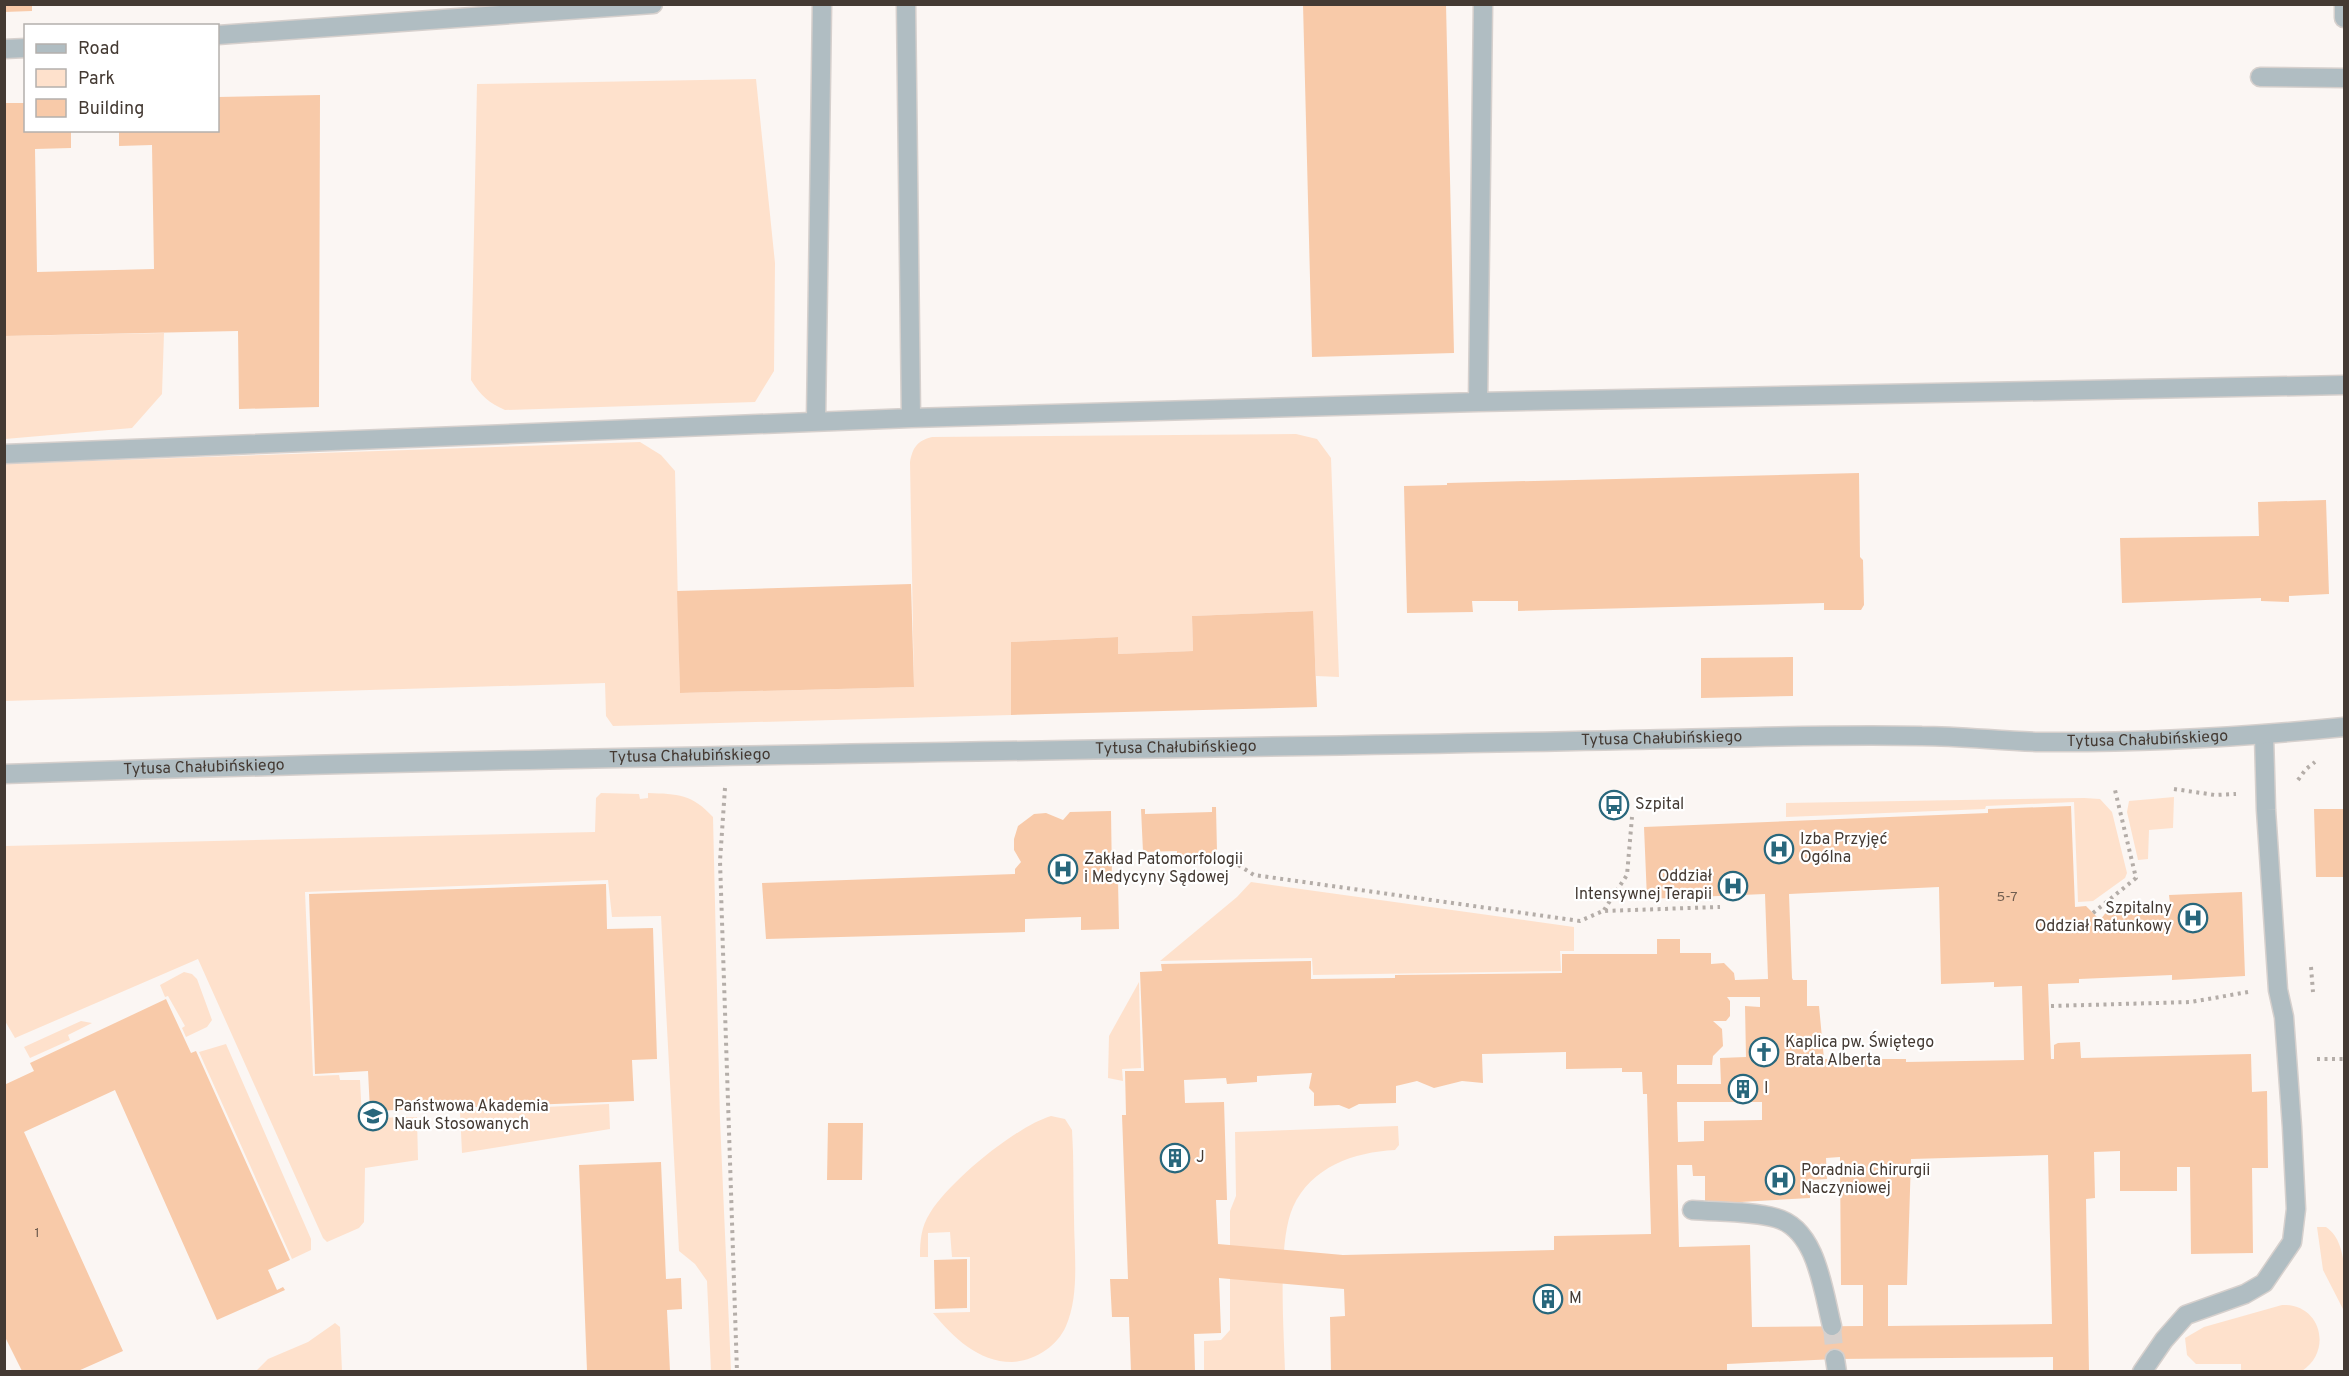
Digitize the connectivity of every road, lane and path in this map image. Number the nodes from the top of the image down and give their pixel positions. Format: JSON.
{"nodes":[{"id":1,"x":653,"y":4,"type":"edge"},
{"id":2,"x":822,"y":4,"type":"edge"},
{"id":3,"x":906,"y":4,"type":"edge"},
{"id":4,"x":1483,"y":4,"type":"edge"},
{"id":5,"x":2344,"y":4,"type":"edge"},
{"id":6,"x":2344,"y":18,"type":"edge"},
{"id":7,"x":219,"y":34,"type":"edge"},
{"id":8,"x":24,"y":48,"type":"edge"},
{"id":9,"x":4,"y":49,"type":"edge"},
{"id":10,"x":2260,"y":77,"type":"dead end"},
{"id":11,"x":2344,"y":78,"type":"edge"},
{"id":12,"x":2344,"y":385,"type":"edge"},
{"id":13,"x":1478,"y":402,"type":"junction"},
{"id":14,"x":911,"y":418,"type":"junction"},
{"id":15,"x":816,"y":420,"type":"junction"},
{"id":16,"x":4,"y":454,"type":"edge"},
{"id":17,"x":2344,"y":727,"type":"edge"},
{"id":18,"x":2264,"y":735,"type":"junction"},
{"id":19,"x":2317,"y":760,"type":"dead end"},
{"id":20,"x":4,"y":774,"type":"edge"},
{"id":21,"x":725,"y":786,"type":"dead end"},
{"id":22,"x":2174,"y":789,"type":"dead end"},
{"id":23,"x":2115,"y":790,"type":"dead end"},
{"id":24,"x":2266,"y":792,"type":"junction"},
{"id":25,"x":1632,"y":817,"type":"dead end"},
{"id":26,"x":1232,"y":861,"type":"dead end"},
{"id":27,"x":1720,"y":907,"type":"dead end"},
{"id":28,"x":1603,"y":910,"type":"junction"},
{"id":29,"x":2093,"y":913,"type":"dead end"},
{"id":30,"x":2251,"y":991,"type":"dead end"},
{"id":31,"x":2052,"y":1006,"type":"dead end"},
{"id":32,"x":1692,"y":1210,"type":"dead end"},
{"id":33,"x":1832,"y":1326,"type":"tunnel mouth"},
{"id":34,"x":737,"y":1371,"type":"edge"},
{"id":35,"x":2142,"y":1371,"type":"edge"}],
"edges":[{"from":1,"to":7,"type":"street"},
{"from":2,"to":15,"type":"street"},
{"from":3,"to":14,"type":"street"},
{"from":4,"to":13,"type":"street"},
{"from":5,"to":6,"type":"street"},
{"from":8,"to":9,"type":"street"},
{"from":10,"to":11,"type":"street"},
{"from":12,"to":13,"type":"street"},
{"from":13,"to":14,"type":"street"},
{"from":14,"to":15,"type":"street"},
{"from":15,"to":16,"type":"street"},
{"from":17,"to":18,"type":"street","name":"Tytusa Chałubińskiego"},
{"from":18,"to":20,"type":"street","name":"Tytusa Chałubińskiego"},
{"from":18,"to":24,"type":"street"},
{"from":19,"to":24,"type":"path"},
{"from":21,"to":34,"type":"path"},
{"from":22,"to":24,"type":"path"},
{"from":23,"to":29,"type":"path"},
{"from":24,"to":35,"type":"street"},
{"from":25,"to":28,"type":"path"},
{"from":26,"to":28,"type":"path"},
{"from":27,"to":28,"type":"path"},
{"from":30,"to":31,"type":"path"},
{"from":32,"to":33,"type":"street"}]}
